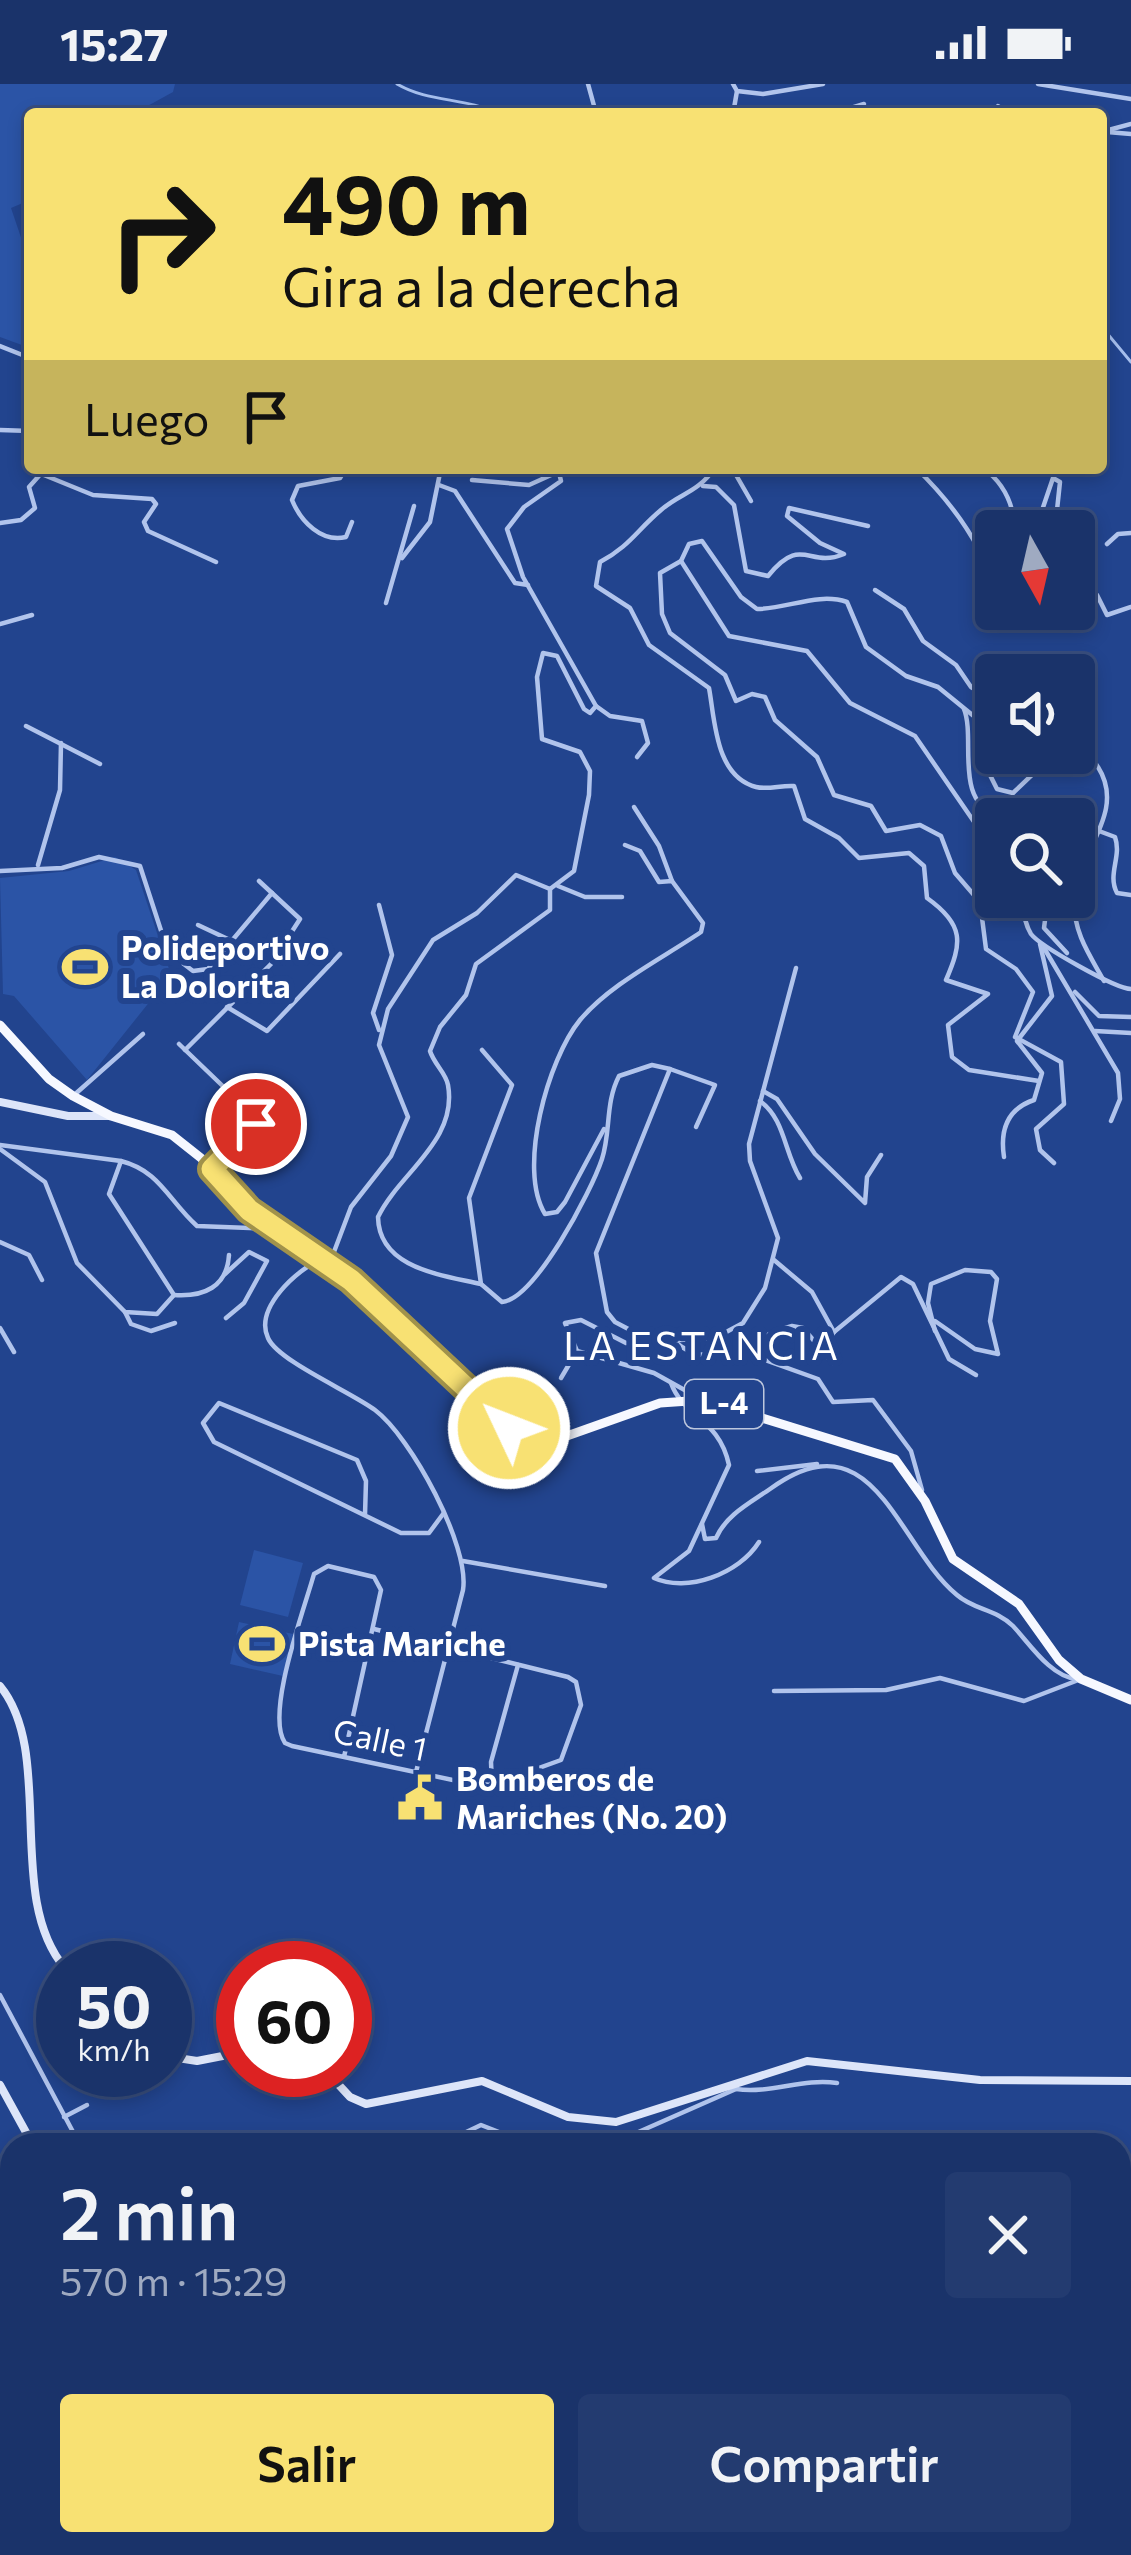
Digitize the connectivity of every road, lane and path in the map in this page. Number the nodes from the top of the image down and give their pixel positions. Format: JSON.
{"nodes":[{"id":1,"x":824,"y":84,"type":"edge"},
{"id":2,"x":1038,"y":84,"type":"edge"},
{"id":3,"x":1062,"y":84,"type":"edge"},
{"id":4,"x":735,"y":87,"type":"edge"},
{"id":5,"x":1070,"y":90,"type":"junction"},
{"id":6,"x":1131,"y":99,"type":"edge"},
{"id":7,"x":864,"y":104,"type":"dead end"},
{"id":8,"x":998,"y":106,"type":"dead end"},
{"id":9,"x":851,"y":108,"type":"edge"},
{"id":10,"x":1001,"y":108,"type":"edge"},
{"id":11,"x":38,"y":474,"type":"edge"},
{"id":12,"x":44,"y":474,"type":"edge"},
{"id":13,"x":342,"y":474,"type":"edge"},
{"id":14,"x":440,"y":474,"type":"edge"},
{"id":15,"x":552,"y":474,"type":"edge"},
{"id":16,"x":559,"y":474,"type":"edge"},
{"id":17,"x":711,"y":474,"type":"edge"},
{"id":18,"x":739,"y":474,"type":"edge"},
{"id":19,"x":922,"y":474,"type":"edge"},
{"id":20,"x":991,"y":474,"type":"edge"},
{"id":21,"x":994,"y":476,"type":"joint"},
{"id":22,"x":472,"y":480,"type":"dead end"},
{"id":23,"x":439,"y":485,"type":"junction"},
{"id":24,"x":703,"y":486,"type":"junction"},
{"id":25,"x":751,"y":501,"type":"dead end"},
{"id":26,"x":414,"y":506,"type":"dead end"},
{"id":27,"x":1012,"y":510,"type":"edge"},
{"id":28,"x":1042,"y":510,"type":"edge"},
{"id":29,"x":1057,"y":510,"type":"edge"},
{"id":30,"x":352,"y":522,"type":"dead end"},
{"id":31,"x":0,"y":523,"type":"edge"},
{"id":32,"x":868,"y":526,"type":"dead end"},
{"id":33,"x":1131,"y":533,"type":"edge"},
{"id":34,"x":1107,"y":544,"type":"dead end"},
{"id":35,"x":975,"y":547,"type":"edge"},
{"id":36,"x":402,"y":558,"type":"junction"},
{"id":37,"x":680,"y":561,"type":"junction"},
{"id":38,"x":216,"y":562,"type":"dead end"},
{"id":39,"x":528,"y":585,"type":"junction"},
{"id":40,"x":875,"y":590,"type":"dead end"},
{"id":41,"x":1095,"y":594,"type":"edge"},
{"id":42,"x":386,"y":603,"type":"dead end"},
{"id":43,"x":1131,"y":607,"type":"edge"},
{"id":44,"x":32,"y":615,"type":"dead end"},
{"id":45,"x":0,"y":624,"type":"edge"},
{"id":46,"x":975,"y":689,"type":"edge"},
{"id":47,"x":596,"y":706,"type":"junction"},
{"id":48,"x":964,"y":709,"type":"junction"},
{"id":49,"x":975,"y":717,"type":"edge"},
{"id":50,"x":26,"y":726,"type":"dead end"},
{"id":51,"x":61,"y":743,"type":"junction"},
{"id":52,"x":637,"y":757,"type":"dead end"},
{"id":53,"x":100,"y":764,"type":"dead end"},
{"id":54,"x":1095,"y":766,"type":"edge"},
{"id":55,"x":990,"y":774,"type":"edge"},
{"id":56,"x":1032,"y":774,"type":"edge"},
{"id":57,"x":980,"y":798,"type":"edge"},
{"id":58,"x":634,"y":807,"type":"dead end"},
{"id":59,"x":975,"y":823,"type":"edge"},
{"id":60,"x":1099,"y":831,"type":"junction"},
{"id":61,"x":625,"y":845,"type":"dead end"},
{"id":62,"x":38,"y":865,"type":"junction"},
{"id":63,"x":0,"y":871,"type":"edge"},
{"id":64,"x":259,"y":881,"type":"dead end"},
{"id":65,"x":672,"y":881,"type":"junction"},
{"id":66,"x":554,"y":887,"type":"junction"},
{"id":67,"x":272,"y":893,"type":"junction"},
{"id":68,"x":1131,"y":895,"type":"edge"},
{"id":69,"x":622,"y":897,"type":"dead end"},
{"id":70,"x":379,"y":904,"type":"dead end"},
{"id":71,"x":1025,"y":918,"type":"edge"},
{"id":72,"x":1045,"y":918,"type":"edge"},
{"id":73,"x":198,"y":925,"type":"dead end"},
{"id":74,"x":232,"y":940,"type":"junction"},
{"id":75,"x":1040,"y":944,"type":"junction"},
{"id":76,"x":340,"y":954,"type":"dead end"},
{"id":77,"x":1071,"y":957,"type":"junction"},
{"id":78,"x":796,"y":968,"type":"dead end"},
{"id":79,"x":1104,"y":981,"type":"junction"},
{"id":80,"x":1070,"y":988,"type":"junction"},
{"id":81,"x":1131,"y":989,"type":"edge"},
{"id":82,"x":227,"y":1007,"type":"junction"},
{"id":83,"x":1131,"y":1016,"type":"edge"},
{"id":84,"x":0,"y":1025,"type":"edge"},
{"id":85,"x":380,"y":1030,"type":"junction"},
{"id":86,"x":1095,"y":1031,"type":"junction"},
{"id":87,"x":1131,"y":1033,"type":"edge"},
{"id":88,"x":143,"y":1034,"type":"dead end"},
{"id":89,"x":1017,"y":1041,"type":"junction"},
{"id":90,"x":482,"y":1050,"type":"dead end"},
{"id":91,"x":670,"y":1069,"type":"junction"},
{"id":92,"x":1039,"y":1081,"type":"junction"},
{"id":93,"x":763,"y":1091,"type":"junction"},
{"id":94,"x":74,"y":1096,"type":"junction"},
{"id":95,"x":760,"y":1101,"type":"junction"},
{"id":96,"x":0,"y":1102,"type":"edge"},
{"id":97,"x":111,"y":1116,"type":"junction"},
{"id":98,"x":1111,"y":1121,"type":"dead end"},
{"id":99,"x":607,"y":1124,"type":"junction"},
{"id":100,"x":696,"y":1127,"type":"dead end"},
{"id":101,"x":0,"y":1147,"type":"edge"},
{"id":102,"x":880,"y":1155,"type":"dead end"},
{"id":103,"x":1004,"y":1157,"type":"dead end"},
{"id":104,"x":121,"y":1161,"type":"junction"},
{"id":105,"x":1054,"y":1163,"type":"dead end"},
{"id":106,"x":212,"y":1169,"type":"junction"},
{"id":107,"x":800,"y":1178,"type":"dead end"},
{"id":108,"x":278,"y":1230,"type":"junction"},
{"id":109,"x":0,"y":1242,"type":"edge"},
{"id":110,"x":229,"y":1255,"type":"dead end"},
{"id":111,"x":774,"y":1260,"type":"junction"},
{"id":112,"x":325,"y":1262,"type":"junction"},
{"id":113,"x":225,"y":1274,"type":"junction"},
{"id":114,"x":42,"y":1280,"type":"dead end"},
{"id":115,"x":481,"y":1284,"type":"junction"},
{"id":116,"x":174,"y":1295,"type":"junction"},
{"id":117,"x":125,"y":1312,"type":"junction"},
{"id":118,"x":226,"y":1318,"type":"dead end"},
{"id":119,"x":935,"y":1321,"type":"junction"},
{"id":120,"x":176,"y":1323,"type":"dead end"},
{"id":121,"x":0,"y":1328,"type":"edge"},
{"id":122,"x":935,"y":1331,"type":"junction"},
{"id":123,"x":834,"y":1332,"type":"junction"},
{"id":124,"x":674,"y":1341,"type":"junction"},
{"id":125,"x":653,"y":1342,"type":"junction"},
{"id":126,"x":737,"y":1350,"type":"junction"},
{"id":127,"x":577,"y":1351,"type":"junction"},
{"id":128,"x":14,"y":1352,"type":"dead end"},
{"id":129,"x":820,"y":1353,"type":"junction"},
{"id":130,"x":833,"y":1363,"type":"dead end"},
{"id":131,"x":976,"y":1375,"type":"dead end"},
{"id":132,"x":561,"y":1378,"type":"dead end"},
{"id":133,"x":671,"y":1383,"type":"junction"},
{"id":134,"x":704,"y":1400,"type":"junction"},
{"id":135,"x":677,"y":1402,"type":"junction"},
{"id":136,"x":829,"y":1466,"type":"junction"},
{"id":137,"x":758,"y":1471,"type":"dead end"},
{"id":138,"x":925,"y":1502,"type":"junction"},
{"id":139,"x":442,"y":1514,"type":"junction"},
{"id":140,"x":365,"y":1515,"type":"junction"},
{"id":141,"x":702,"y":1524,"type":"junction"},
{"id":142,"x":759,"y":1543,"type":"dead end"},
{"id":143,"x":462,"y":1561,"type":"junction"},
{"id":144,"x":605,"y":1586,"type":"dead end"},
{"id":145,"x":374,"y":1629,"type":"junction"},
{"id":146,"x":448,"y":1646,"type":"junction"},
{"id":147,"x":518,"y":1665,"type":"junction"},
{"id":148,"x":1082,"y":1679,"type":"junction"},
{"id":149,"x":0,"y":1686,"type":"edge"},
{"id":150,"x":774,"y":1690,"type":"dead end"},
{"id":151,"x":1131,"y":1700,"type":"edge"},
{"id":152,"x":344,"y":1757,"type":"junction"},
{"id":153,"x":416,"y":1772,"type":"junction"},
{"id":154,"x":492,"y":1785,"type":"junction"},
{"id":155,"x":47,"y":1941,"type":"edge"},
{"id":156,"x":0,"y":1995,"type":"edge"},
{"id":157,"x":1131,"y":2081,"type":"edge"},
{"id":158,"x":837,"y":2083,"type":"dead end"},
{"id":159,"x":0,"y":2085,"type":"edge"},
{"id":160,"x":734,"y":2087,"type":"junction"},
{"id":161,"x":350,"y":2097,"type":"edge"},
{"id":162,"x":87,"y":2105,"type":"dead end"},
{"id":163,"x":64,"y":2117,"type":"junction"},
{"id":164,"x":26,"y":2133,"type":"edge"},
{"id":165,"x":73,"y":2133,"type":"edge"},
{"id":166,"x":465,"y":2133,"type":"edge"},
{"id":167,"x":501,"y":2133,"type":"edge"},
{"id":168,"x":635,"y":2133,"type":"edge"}],
"edges":[{"from":1,"to":4,"type":"street"},
{"from":2,"to":5,"type":"street"},
{"from":3,"to":5,"type":"street"},
{"from":5,"to":6,"type":"street"},
{"from":7,"to":9,"type":"street"},
{"from":8,"to":10,"type":"street"},
{"from":11,"to":31,"type":"street"},
{"from":12,"to":38,"type":"street"},
{"from":13,"to":30,"type":"street"},
{"from":14,"to":23,"type":"street"},
{"from":15,"to":22,"type":"street"},
{"from":16,"to":39,"type":"street"},
{"from":17,"to":24,"type":"street"},
{"from":18,"to":25,"type":"street"},
{"from":19,"to":35,"type":"street"},
{"from":20,"to":21,"type":"street"},
{"from":21,"to":27,"type":"street"},
{"from":23,"to":36,"type":"street"},
{"from":23,"to":39,"type":"street"},
{"from":24,"to":32,"type":"street"},
{"from":24,"to":92,"type":"street"},
{"from":26,"to":36,"type":"street"},
{"from":28,"to":29,"type":"street"},
{"from":33,"to":34,"type":"street"},
{"from":36,"to":42,"type":"street"},
{"from":37,"to":48,"type":"street"},
{"from":37,"to":59,"type":"street"},
{"from":37,"to":89,"type":"street"},
{"from":39,"to":47,"type":"street"},
{"from":40,"to":46,"type":"street"},
{"from":41,"to":43,"type":"street"},
{"from":44,"to":45,"type":"street"},
{"from":47,"to":52,"type":"street"},
{"from":47,"to":66,"type":"street"},
{"from":48,"to":49,"type":"street"},
{"from":48,"to":57,"type":"street"},
{"from":50,"to":51,"type":"street"},
{"from":51,"to":53,"type":"street"},
{"from":51,"to":62,"type":"street"},
{"from":54,"to":60,"type":"street"},
{"from":55,"to":56,"type":"street"},
{"from":58,"to":65,"type":"street"},
{"from":60,"to":68,"type":"street"},
{"from":60,"to":79,"type":"street"},
{"from":61,"to":65,"type":"street"},
{"from":62,"to":63,"type":"street"},
{"from":62,"to":74,"type":"street"},
{"from":64,"to":67,"type":"street"},
{"from":65,"to":99,"type":"street"},
{"from":66,"to":69,"type":"street"},
{"from":66,"to":85,"type":"street"},
{"from":66,"to":115,"type":"street"},
{"from":67,"to":74,"type":"street"},
{"from":67,"to":82,"type":"street"},
{"from":70,"to":85,"type":"street"},
{"from":71,"to":75,"type":"street"},
{"from":72,"to":77,"type":"street"},
{"from":73,"to":74,"type":"street"},
{"from":75,"to":77,"type":"street"},
{"from":75,"to":80,"type":"street"},
{"from":75,"to":89,"type":"street"},
{"from":76,"to":82,"type":"street"},
{"from":77,"to":79,"type":"street"},
{"from":78,"to":93,"type":"street"},
{"from":79,"to":81,"type":"street"},
{"from":80,"to":83,"type":"street"},
{"from":80,"to":86,"type":"street"},
{"from":82,"to":106,"type":"street"},
{"from":84,"to":94,"type":"main road","number":"L-4"},
{"from":85,"to":112,"type":"street"},
{"from":86,"to":87,"type":"street"},
{"from":86,"to":98,"type":"street"},
{"from":88,"to":94,"type":"street"},
{"from":89,"to":92,"type":"street"},
{"from":89,"to":105,"type":"street"},
{"from":90,"to":115,"type":"street"},
{"from":91,"to":99,"type":"street"},
{"from":91,"to":100,"type":"street"},
{"from":91,"to":125,"type":"street"},
{"from":92,"to":103,"type":"street"},
{"from":93,"to":95,"type":"street"},
{"from":93,"to":102,"type":"street"},
{"from":94,"to":97,"type":"main road","number":"L-4"},
{"from":95,"to":107,"type":"street"},
{"from":95,"to":111,"type":"street"},
{"from":96,"to":97,"type":"main road"},
{"from":97,"to":106,"type":"main road","number":"L-4"},
{"from":99,"to":115,"type":"street"},
{"from":101,"to":104,"type":"street"},
{"from":101,"to":117,"type":"street"},
{"from":104,"to":108,"type":"street"},
{"from":104,"to":116,"type":"street"},
{"from":106,"to":108,"type":"main road","number":"L-4"},
{"from":108,"to":112,"type":"main road","number":"L-4"},
{"from":109,"to":114,"type":"street"},
{"from":110,"to":113,"type":"street"},
{"from":111,"to":123,"type":"street"},
{"from":111,"to":124,"type":"street"},
{"from":112,"to":135,"type":"main road","number":"L-4"},
{"from":112,"to":139,"type":"street"},
{"from":113,"to":116,"type":"street"},
{"from":113,"to":118,"type":"street"},
{"from":116,"to":117,"type":"street"},
{"from":117,"to":120,"type":"street"},
{"from":119,"to":119,"type":"street"},
{"from":119,"to":122,"type":"street"},
{"from":121,"to":128,"type":"street"},
{"from":122,"to":123,"type":"street"},
{"from":122,"to":131,"type":"street"},
{"from":123,"to":129,"type":"street"},
{"from":124,"to":125,"type":"street"},
{"from":124,"to":126,"type":"street"},
{"from":125,"to":127,"type":"street"},
{"from":126,"to":129,"type":"street"},
{"from":126,"to":138,"type":"street"},
{"from":127,"to":132,"type":"street"},
{"from":127,"to":133,"type":"street"},
{"from":129,"to":130,"type":"street"},
{"from":133,"to":134,"type":"street"},
{"from":133,"to":135,"type":"street"},
{"from":134,"to":135,"type":"main road","number":"L-4"},
{"from":134,"to":138,"type":"main road","number":"L-4"},
{"from":135,"to":141,"type":"street"},
{"from":136,"to":137,"type":"street"},
{"from":136,"to":141,"type":"street"},
{"from":136,"to":148,"type":"street"},
{"from":138,"to":148,"type":"main road","number":"L-4"},
{"from":139,"to":140,"type":"street"},
{"from":139,"to":143,"type":"street"},
{"from":140,"to":140,"type":"street"},
{"from":141,"to":142,"type":"street"},
{"from":143,"to":144,"type":"street"},
{"from":143,"to":146,"type":"street"},
{"from":145,"to":146,"type":"street","name":"Calle 1"},
{"from":145,"to":152,"type":"street"},
{"from":145,"to":152,"type":"street","name":"Calle 1"},
{"from":146,"to":147,"type":"street","name":"Calle 1"},
{"from":146,"to":153,"type":"street"},
{"from":147,"to":154,"type":"street"},
{"from":147,"to":154,"type":"street","name":"Calle 1"},
{"from":148,"to":150,"type":"street"},
{"from":148,"to":151,"type":"main road","number":"L-4"},
{"from":149,"to":155,"type":"main road"},
{"from":152,"to":153,"type":"street","name":"Calle 1"},
{"from":153,"to":154,"type":"street","name":"Calle 1"},
{"from":156,"to":163,"type":"street"},
{"from":157,"to":160,"type":"main road"},
{"from":158,"to":160,"type":"street"},
{"from":159,"to":164,"type":"main road"},
{"from":160,"to":161,"type":"main road"},
{"from":160,"to":168,"type":"street"},
{"from":162,"to":163,"type":"street"},
{"from":163,"to":165,"type":"street"},
{"from":166,"to":167,"type":"street"}]}
